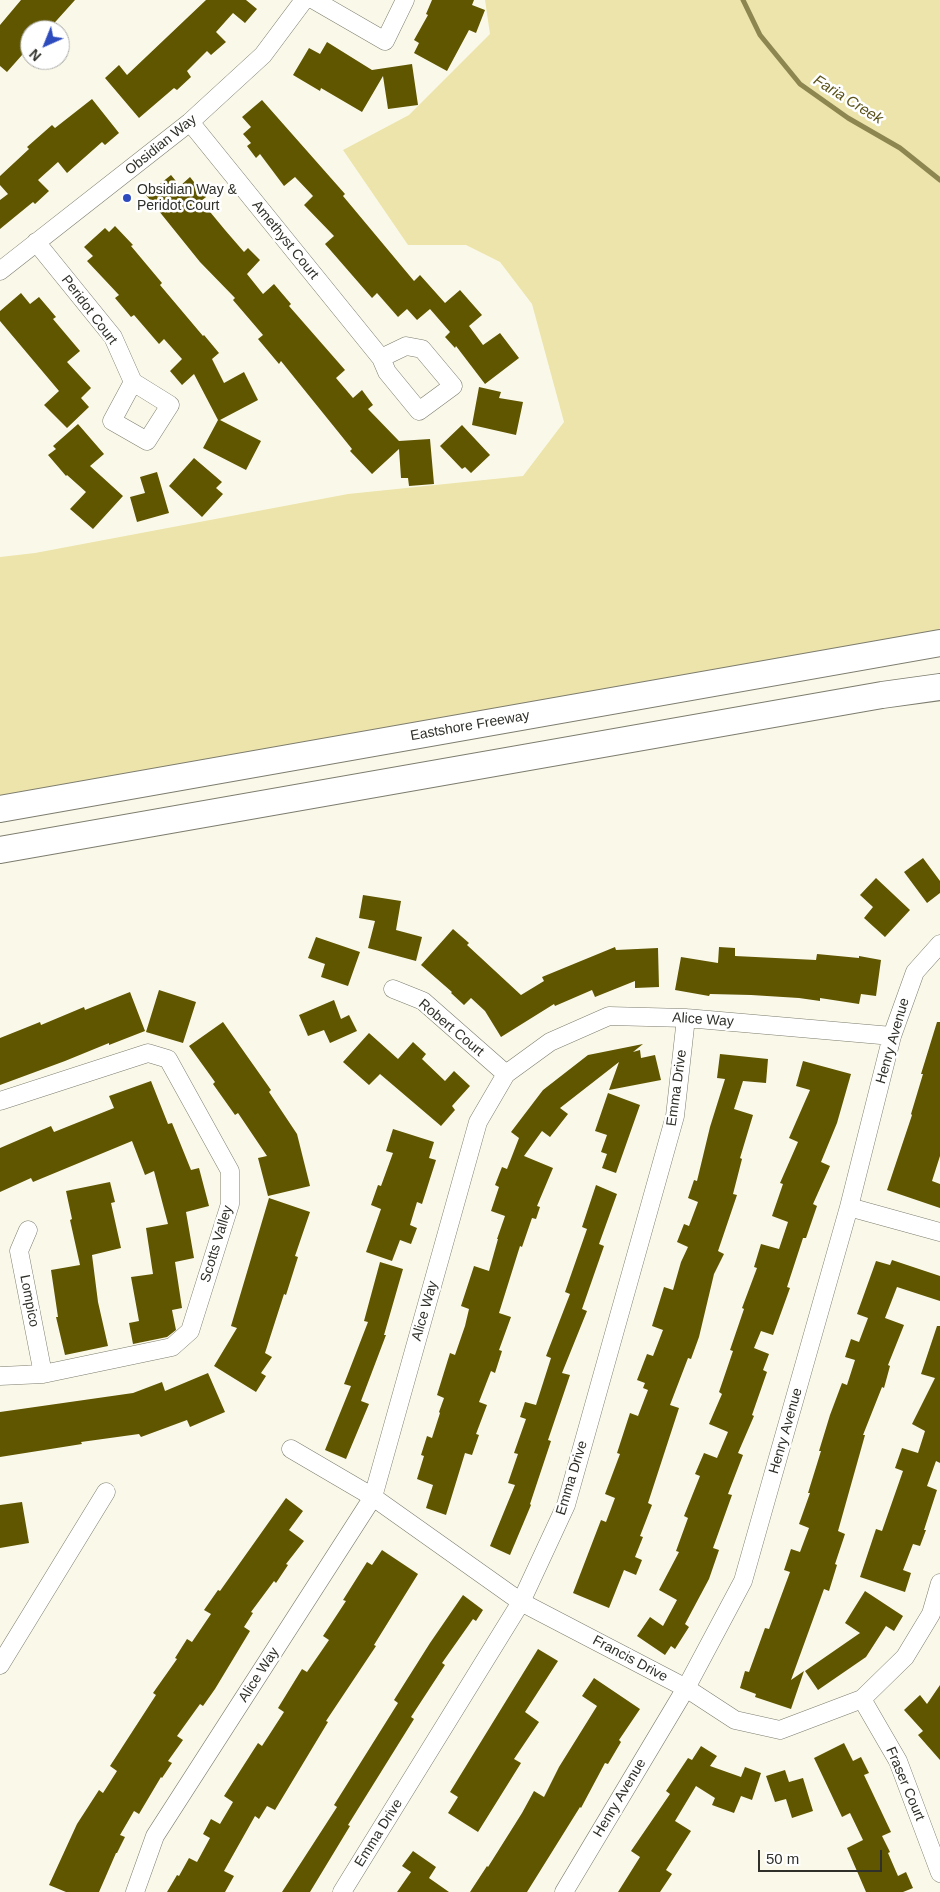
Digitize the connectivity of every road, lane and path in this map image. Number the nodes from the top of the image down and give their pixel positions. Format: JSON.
{"nodes":[{"id":1,"x":304,"y":0,"type":"edge"},
{"id":2,"x":314,"y":0,"type":"edge"},
{"id":3,"x":405,"y":0,"type":"edge"},
{"id":4,"x":190,"y":122,"type":"junction"},
{"id":5,"x":36,"y":242,"type":"junction"},
{"id":6,"x":0,"y":271,"type":"edge"},
{"id":7,"x":381,"y":358,"type":"dead end"},
{"id":8,"x":132,"y":382,"type":"dead end"},
{"id":9,"x":940,"y":643,"type":"edge"},
{"id":10,"x":940,"y":687,"type":"edge"},
{"id":11,"x":0,"y":809,"type":"edge"},
{"id":12,"x":0,"y":850,"type":"edge"},
{"id":13,"x":940,"y":944,"type":"edge"},
{"id":14,"x":393,"y":989,"type":"dead end"},
{"id":15,"x":686,"y":1018,"type":"junction"},
{"id":16,"x":892,"y":1036,"type":"junction"},
{"id":17,"x":506,"y":1074,"type":"junction"},
{"id":18,"x":0,"y":1101,"type":"edge"},
{"id":19,"x":850,"y":1207,"type":"junction"},
{"id":20,"x":28,"y":1230,"type":"dead end"},
{"id":21,"x":940,"y":1232,"type":"edge"},
{"id":22,"x":43,"y":1374,"type":"junction"},
{"id":23,"x":0,"y":1376,"type":"edge"},
{"id":24,"x":291,"y":1449,"type":"dead end"},
{"id":25,"x":106,"y":1492,"type":"dead end"},
{"id":26,"x":374,"y":1497,"type":"junction"},
{"id":27,"x":940,"y":1583,"type":"edge"},
{"id":28,"x":521,"y":1602,"type":"junction"},
{"id":29,"x":0,"y":1665,"type":"edge"},
{"id":30,"x":686,"y":1688,"type":"junction"},
{"id":31,"x":862,"y":1699,"type":"junction"},
{"id":32,"x":940,"y":1873,"type":"edge"},
{"id":33,"x":135,"y":1892,"type":"edge"},
{"id":34,"x":342,"y":1892,"type":"edge"},
{"id":35,"x":564,"y":1892,"type":"edge"}],
"edges":[{"from":1,"to":4,"type":"street","name":"Obsidian Way"},
{"from":2,"to":3,"type":"street"},
{"from":4,"to":5,"type":"street","name":"Obsidian Way"},
{"from":4,"to":7,"type":"street","name":"Amethyst Court"},
{"from":5,"to":6,"type":"street","name":"Obsidian Way"},
{"from":5,"to":8,"type":"street","name":"Peridot Court"},
{"from":9,"to":11,"type":"highway","name":"Eastshore Freeway"},
{"from":10,"to":12,"type":"highway"},
{"from":13,"to":16,"type":"street","name":"Henry Avenue"},
{"from":14,"to":17,"type":"street","name":"Robert Court"},
{"from":15,"to":16,"type":"street","name":"Alice Way"},
{"from":15,"to":17,"type":"street","name":"Alice Way"},
{"from":15,"to":28,"type":"street","name":"Emma Drive"},
{"from":16,"to":19,"type":"street","name":"Henry Avenue"},
{"from":17,"to":26,"type":"street","name":"Alice Way"},
{"from":18,"to":22,"type":"street","name":"Scotts Valley"},
{"from":19,"to":21,"type":"street"},
{"from":19,"to":30,"type":"street","name":"Henry Avenue"},
{"from":20,"to":22,"type":"street","name":"Lompico"},
{"from":22,"to":23,"type":"street","name":"Scotts Valley"},
{"from":24,"to":26,"type":"street","name":"Francis Drive"},
{"from":25,"to":29,"type":"street"},
{"from":26,"to":28,"type":"street","name":"Francis Drive"},
{"from":26,"to":33,"type":"street","name":"Alice Way"},
{"from":27,"to":31,"type":"street","name":"Francis Drive"},
{"from":28,"to":30,"type":"street","name":"Francis Drive"},
{"from":28,"to":34,"type":"street","name":"Emma Drive"},
{"from":30,"to":31,"type":"street","name":"Francis Drive"},
{"from":30,"to":35,"type":"street","name":"Henry Avenue"},
{"from":31,"to":32,"type":"street","name":"Fraser Court"}]}
